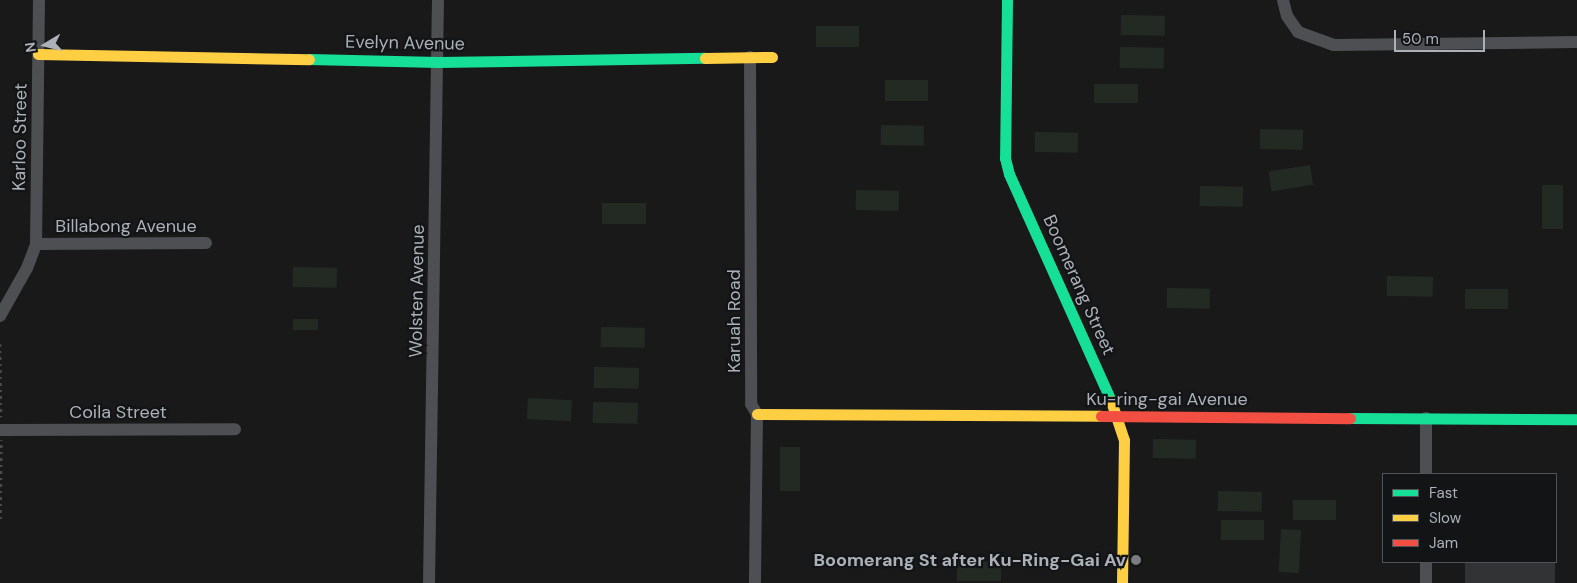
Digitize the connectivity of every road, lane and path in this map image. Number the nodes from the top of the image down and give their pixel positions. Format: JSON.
{"nodes":[{"id":1,"x":39,"y":0,"type":"edge"},
{"id":2,"x":438,"y":0,"type":"edge"},
{"id":3,"x":1007,"y":0,"type":"edge"},
{"id":4,"x":1283,"y":0,"type":"edge"},
{"id":5,"x":1577,"y":42,"type":"edge"},
{"id":6,"x":38,"y":54,"type":"junction"},
{"id":7,"x":750,"y":57,"type":"junction"},
{"id":8,"x":772,"y":57,"type":"dead end"},
{"id":9,"x":438,"y":62,"type":"junction"},
{"id":10,"x":206,"y":243,"type":"dead end"},
{"id":11,"x":36,"y":244,"type":"junction"},
{"id":12,"x":0,"y":316,"type":"edge"},
{"id":13,"x":757,"y":414,"type":"junction"},
{"id":14,"x":1118,"y":416,"type":"junction"},
{"id":15,"x":1426,"y":418,"type":"junction"},
{"id":16,"x":1577,"y":419,"type":"edge"},
{"id":17,"x":235,"y":429,"type":"dead end"},
{"id":18,"x":0,"y":430,"type":"edge"},
{"id":19,"x":1426,"y":473,"type":"edge"},
{"id":20,"x":1426,"y":563,"type":"edge"},
{"id":21,"x":429,"y":583,"type":"edge"},
{"id":22,"x":755,"y":583,"type":"edge"},
{"id":23,"x":1122,"y":583,"type":"edge"},
{"id":24,"x":1426,"y":583,"type":"edge"}],
"edges":[{"from":1,"to":6,"type":"street","name":"Karloo Street"},
{"from":2,"to":9,"type":"street","name":"Wolsten Avenue"},
{"from":3,"to":14,"type":"street","name":"Boomerang Street"},
{"from":4,"to":5,"type":"street"},
{"from":6,"to":9,"type":"street","name":"Evelyn Avenue"},
{"from":6,"to":11,"type":"street","name":"Karloo Street"},
{"from":7,"to":8,"type":"street","name":"Evelyn Avenue"},
{"from":7,"to":9,"type":"street","name":"Evelyn Avenue"},
{"from":7,"to":13,"type":"street","name":"Karuah Road"},
{"from":9,"to":21,"type":"street","name":"Wolsten Avenue"},
{"from":10,"to":11,"type":"street","name":"Billabong Avenue"},
{"from":11,"to":12,"type":"street","name":"Billabong Avenue"},
{"from":13,"to":14,"type":"street","name":"Ku-ring-gai Avenue"},
{"from":13,"to":22,"type":"street","name":"Karuah Road"},
{"from":14,"to":15,"type":"street","name":"Ku-ring-gai Avenue"},
{"from":14,"to":23,"type":"street","name":"Boomerang Street"},
{"from":15,"to":16,"type":"street","name":"Ku-ring-gai Avenue"},
{"from":15,"to":19,"type":"street"},
{"from":17,"to":18,"type":"street","name":"Coila Street"},
{"from":20,"to":24,"type":"street"}]}
